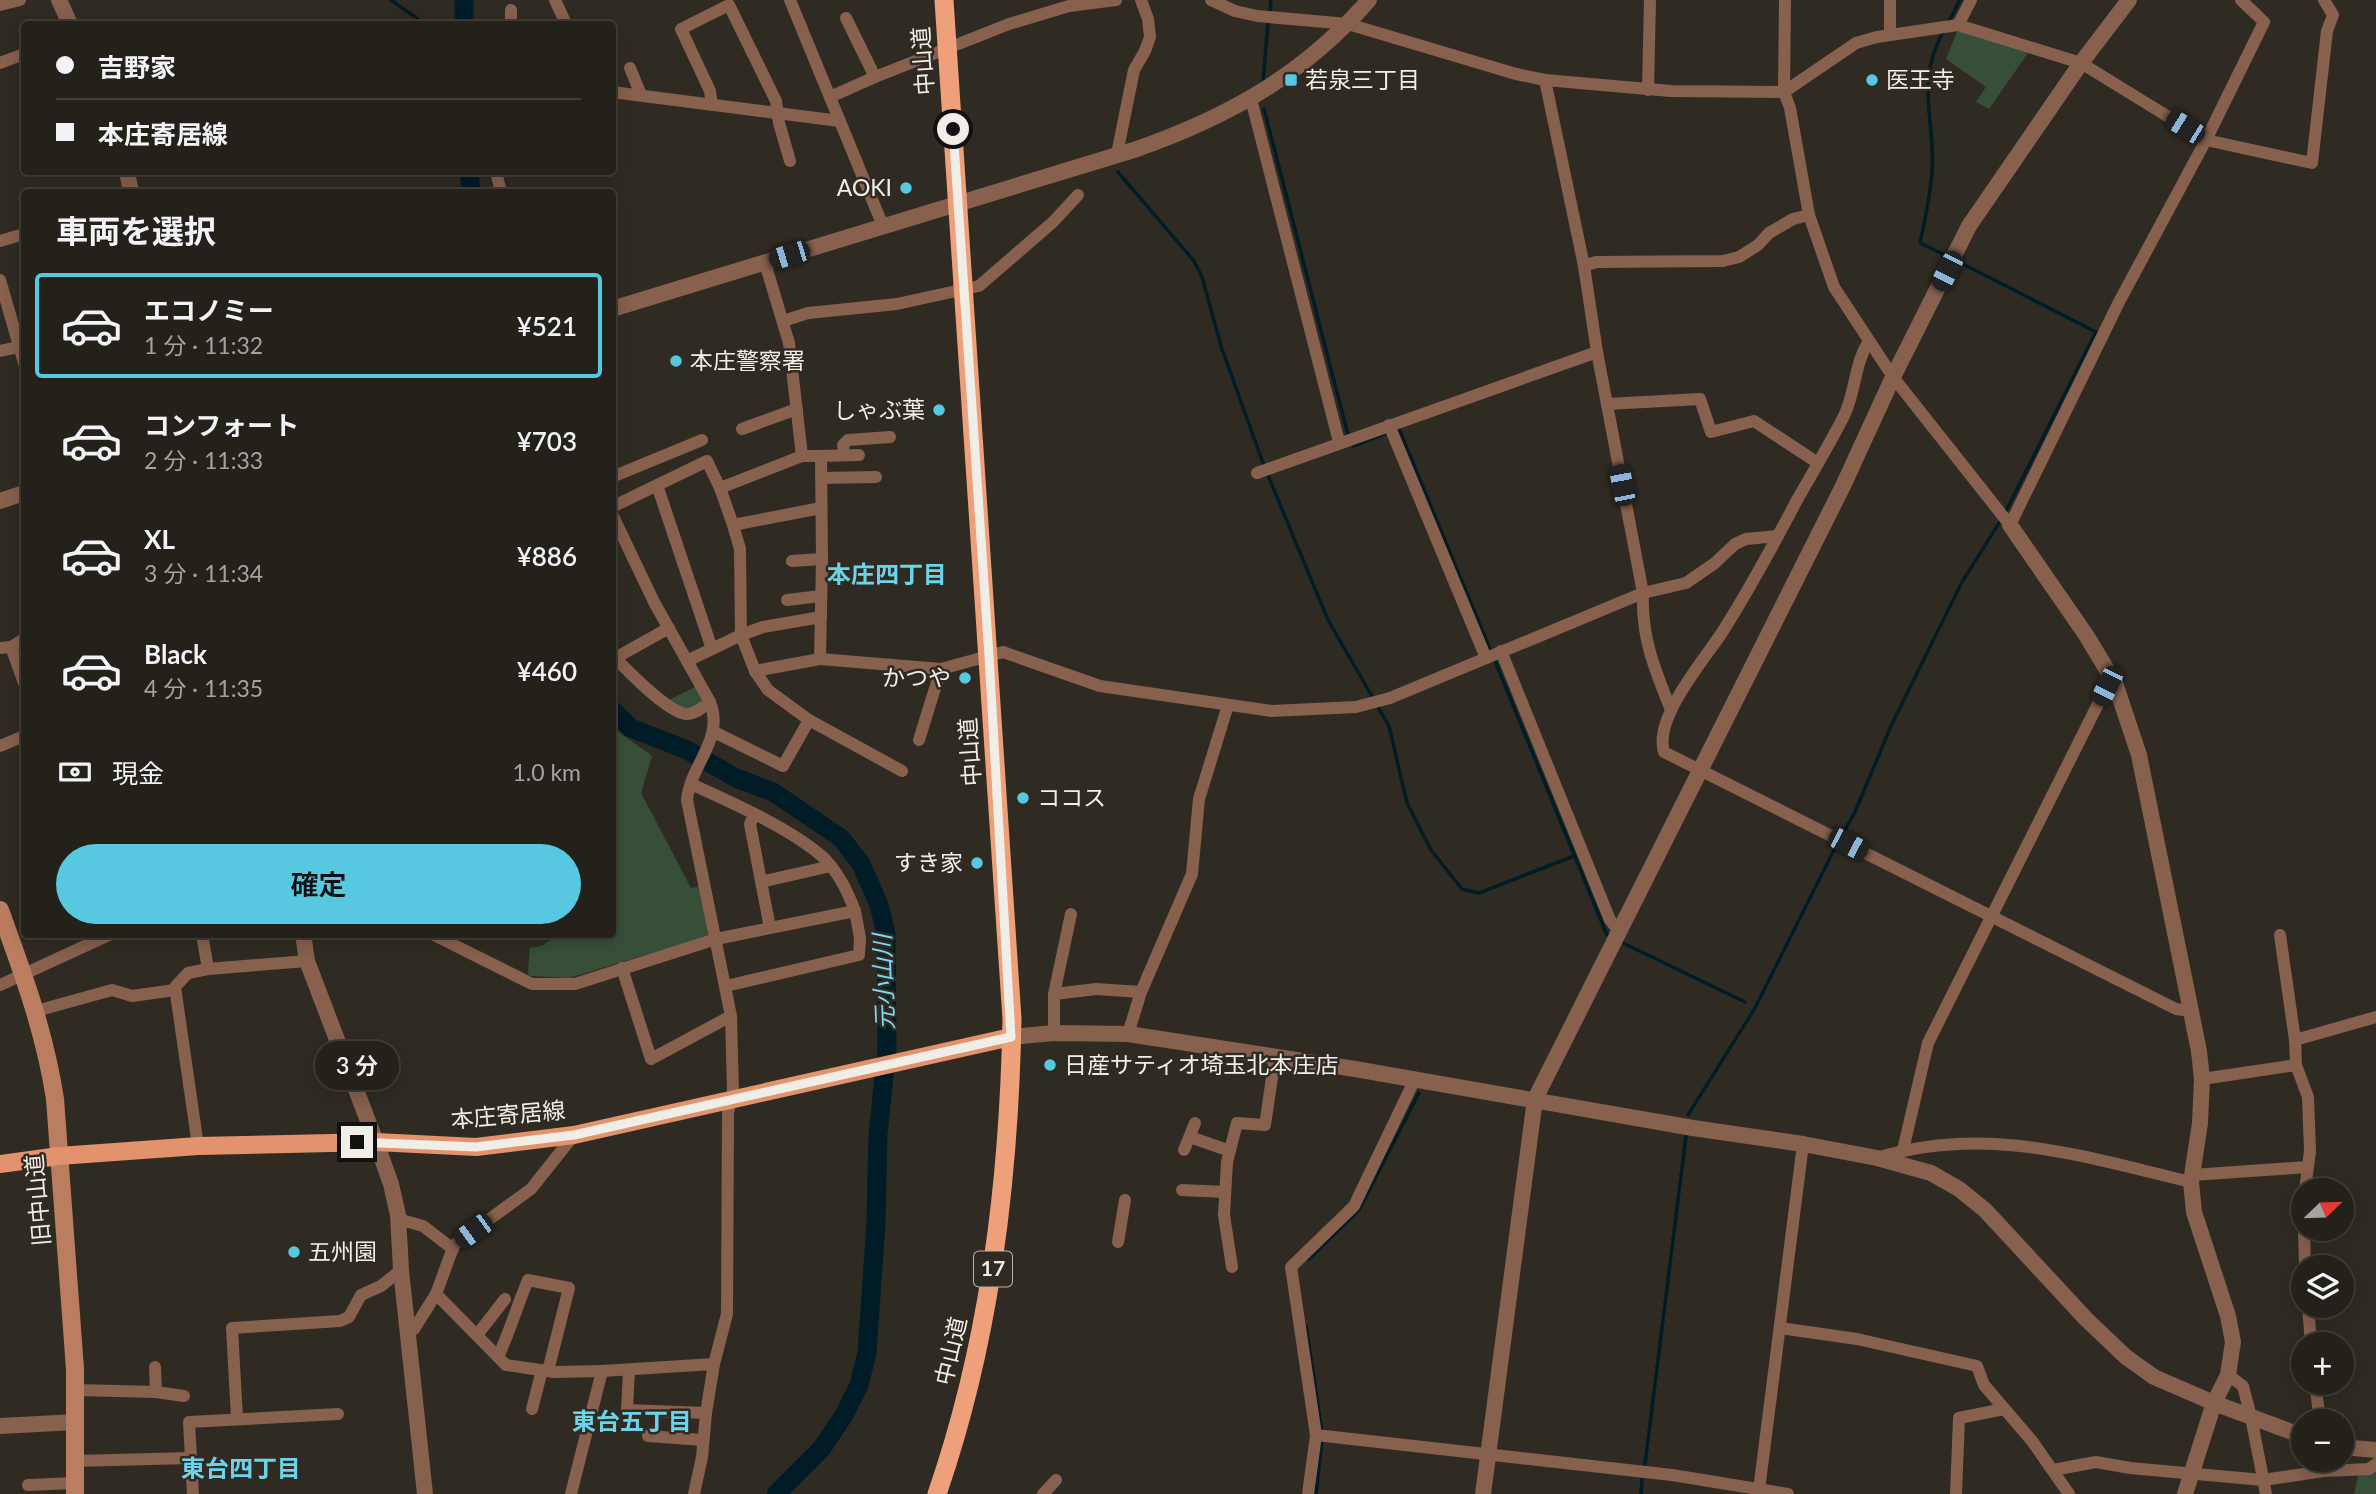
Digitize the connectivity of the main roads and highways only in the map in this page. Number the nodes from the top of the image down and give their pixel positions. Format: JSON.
{"nodes":[{"id":1,"x":944,"y":0,"type":"edge"},
{"id":2,"x":0,"y":910,"type":"edge"},
{"id":3,"x":1011,"y":1037,"type":"junction"},
{"id":4,"x":59,"y":1156,"type":"junction"},
{"id":5,"x":0,"y":1164,"type":"edge"},
{"id":6,"x":75,"y":1489,"type":"edge"},
{"id":7,"x":937,"y":1494,"type":"edge"}],
"edges":[{"from":1,"to":3,"type":"highway","name":"中山道","number":"17"},
{"from":2,"to":4,"type":"main road","name":"旧中山道"},
{"from":3,"to":4,"type":"main road","name":"本庄寄居線"},
{"from":3,"to":7,"type":"highway","name":"中山道","number":"17"},
{"from":4,"to":5,"type":"main road","name":"本庄寄居線"},
{"from":4,"to":6,"type":"main road","name":"旧中山道"}]}
